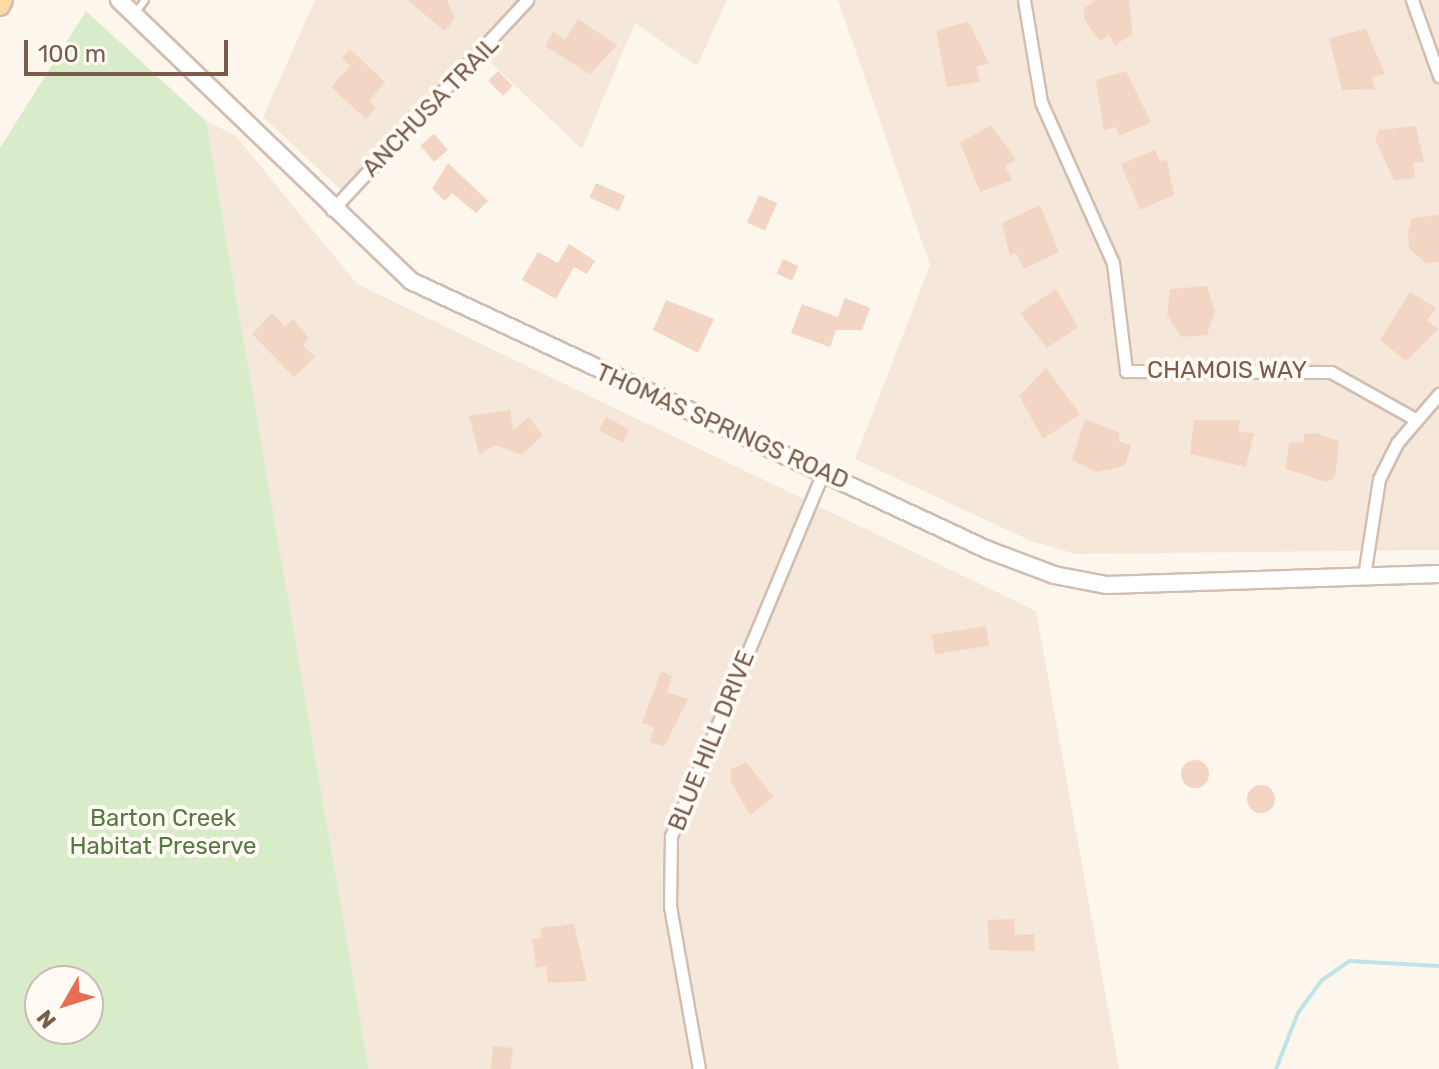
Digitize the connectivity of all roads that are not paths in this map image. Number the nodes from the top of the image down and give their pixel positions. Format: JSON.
{"nodes":[{"id":1,"x":3,"y":0,"type":"edge"},
{"id":2,"x":119,"y":0,"type":"edge"},
{"id":3,"x":145,"y":0,"type":"edge"},
{"id":4,"x":527,"y":0,"type":"edge"},
{"id":5,"x":1024,"y":0,"type":"edge"},
{"id":6,"x":1412,"y":0,"type":"edge"},
{"id":7,"x":0,"y":6,"type":"edge"},
{"id":8,"x":133,"y":14,"type":"junction"},
{"id":9,"x":1439,"y":76,"type":"edge"},
{"id":10,"x":332,"y":210,"type":"junction"},
{"id":11,"x":1439,"y":394,"type":"edge"},
{"id":12,"x":1415,"y":419,"type":"junction"},
{"id":13,"x":823,"y":473,"type":"junction"},
{"id":14,"x":1439,"y":574,"type":"edge"},
{"id":15,"x":1364,"y":576,"type":"junction"},
{"id":16,"x":699,"y":1069,"type":"edge"}],
"edges":[{"from":1,"to":7,"type":"main road"},
{"from":2,"to":8,"type":"street","name":"THOMAS SPRINGS ROAD"},
{"from":3,"to":8,"type":"lane"},
{"from":4,"to":10,"type":"street","name":"ANCHUSA TRAIL"},
{"from":5,"to":12,"type":"street","name":"CHAMOIS WAY"},
{"from":6,"to":9,"type":"street"},
{"from":8,"to":10,"type":"street","name":"THOMAS SPRINGS ROAD"},
{"from":10,"to":13,"type":"street","name":"THOMAS SPRINGS ROAD"},
{"from":11,"to":12,"type":"street"},
{"from":12,"to":15,"type":"street"},
{"from":13,"to":15,"type":"street","name":"THOMAS SPRINGS ROAD"},
{"from":13,"to":16,"type":"street","name":"BLUE HILL DRIVE"},
{"from":14,"to":15,"type":"street","name":"THOMAS SPRINGS ROAD"}]}
